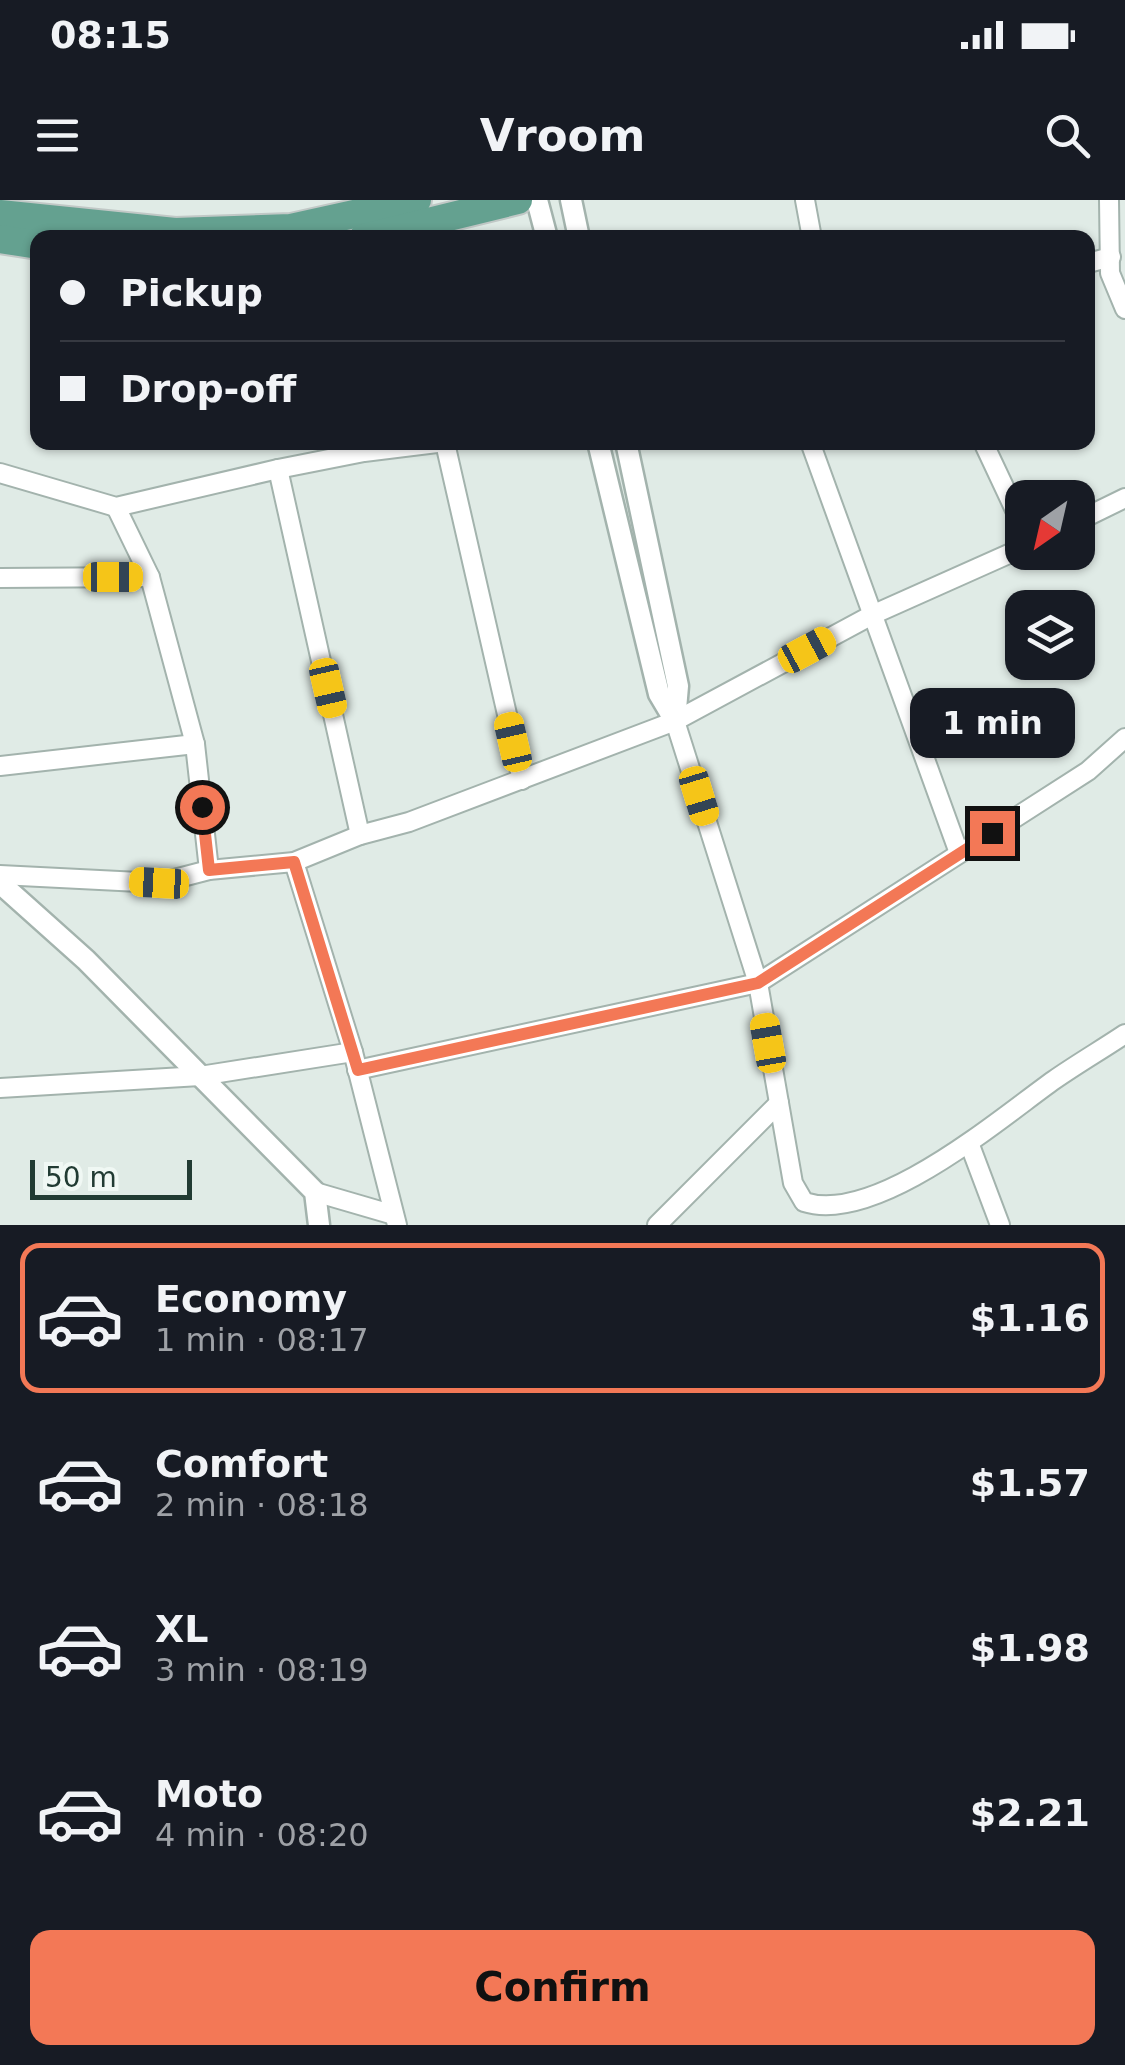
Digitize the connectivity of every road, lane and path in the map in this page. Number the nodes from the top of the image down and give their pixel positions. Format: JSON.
{"nodes":[{"id":1,"x":417,"y":200,"type":"edge"},
{"id":2,"x":518,"y":200,"type":"edge"},
{"id":3,"x":538,"y":200,"type":"edge"},
{"id":4,"x":570,"y":200,"type":"edge"},
{"id":5,"x":805,"y":200,"type":"edge"},
{"id":6,"x":1108,"y":200,"type":"edge"},
{"id":7,"x":373,"y":205,"type":"edge"},
{"id":8,"x":86,"y":212,"type":"edge"},
{"id":9,"x":0,"y":214,"type":"edge"},
{"id":10,"x":166,"y":230,"type":"edge"},
{"id":11,"x":233,"y":230,"type":"edge"},
{"id":12,"x":396,"y":230,"type":"edge"},
{"id":13,"x":545,"y":230,"type":"edge"},
{"id":14,"x":577,"y":230,"type":"edge"},
{"id":15,"x":811,"y":230,"type":"edge"},
{"id":16,"x":0,"y":239,"type":"edge"},
{"id":17,"x":30,"y":243,"type":"edge"},
{"id":18,"x":1111,"y":256,"type":"junction"},
{"id":19,"x":1095,"y":261,"type":"edge"},
{"id":20,"x":1125,"y":308,"type":"edge"},
{"id":21,"x":351,"y":450,"type":"edge"},
{"id":22,"x":447,"y":450,"type":"edge"},
{"id":23,"x":600,"y":450,"type":"edge"},
{"id":24,"x":628,"y":450,"type":"edge"},
{"id":25,"x":813,"y":450,"type":"edge"},
{"id":26,"x":988,"y":450,"type":"edge"},
{"id":27,"x":278,"y":468,"type":"junction"},
{"id":28,"x":0,"y":473,"type":"edge"},
{"id":29,"x":1005,"y":488,"type":"edge"},
{"id":30,"x":1125,"y":498,"type":"edge"},
{"id":31,"x":116,"y":507,"type":"junction"},
{"id":32,"x":1095,"y":513,"type":"edge"},
{"id":33,"x":1005,"y":556,"type":"edge"},
{"id":34,"x":150,"y":577,"type":"junction"},
{"id":35,"x":0,"y":578,"type":"edge"},
{"id":36,"x":872,"y":615,"type":"junction"},
{"id":37,"x":675,"y":721,"type":"junction"},
{"id":38,"x":1125,"y":738,"type":"edge"},
{"id":39,"x":195,"y":744,"type":"junction"},
{"id":40,"x":0,"y":766,"type":"edge"},
{"id":41,"x":522,"y":780,"type":"junction"},
{"id":42,"x":360,"y":835,"type":"junction"},
{"id":43,"x":959,"y":853,"type":"junction"},
{"id":44,"x":294,"y":862,"type":"junction"},
{"id":45,"x":209,"y":870,"type":"junction"},
{"id":46,"x":0,"y":875,"type":"edge"},
{"id":47,"x":0,"y":884,"type":"edge"},
{"id":48,"x":758,"y":983,"type":"junction"},
{"id":49,"x":1125,"y":1034,"type":"edge"},
{"id":50,"x":355,"y":1061,"type":"junction"},
{"id":51,"x":200,"y":1076,"type":"junction"},
{"id":52,"x":0,"y":1088,"type":"edge"},
{"id":53,"x":779,"y":1103,"type":"junction"},
{"id":54,"x":971,"y":1148,"type":"junction"},
{"id":55,"x":315,"y":1192,"type":"junction"},
{"id":56,"x":843,"y":1210,"type":"junction"},
{"id":57,"x":396,"y":1220,"type":"edge"},
{"id":58,"x":320,"y":1225,"type":"edge"},
{"id":59,"x":657,"y":1225,"type":"edge"},
{"id":60,"x":817,"y":1225,"type":"edge"},
{"id":61,"x":1000,"y":1225,"type":"edge"}],
"edges":[{"from":1,"to":7,"type":"main road"},
{"from":2,"to":12,"type":"main road"},
{"from":3,"to":13,"type":"street"},
{"from":4,"to":14,"type":"street"},
{"from":5,"to":15,"type":"street"},
{"from":6,"to":18,"type":"street"},
{"from":7,"to":11,"type":"main road"},
{"from":8,"to":9,"type":"main road"},
{"from":8,"to":10,"type":"main road"},
{"from":16,"to":17,"type":"main road"},
{"from":18,"to":19,"type":"street"},
{"from":18,"to":20,"type":"street"},
{"from":21,"to":27,"type":"street"},
{"from":22,"to":41,"type":"street"},
{"from":23,"to":37,"type":"street"},
{"from":24,"to":37,"type":"street"},
{"from":25,"to":36,"type":"street"},
{"from":26,"to":29,"type":"street"},
{"from":27,"to":31,"type":"street"},
{"from":27,"to":42,"type":"street"},
{"from":28,"to":31,"type":"street"},
{"from":30,"to":32,"type":"street"},
{"from":31,"to":34,"type":"street"},
{"from":33,"to":36,"type":"street"},
{"from":34,"to":35,"type":"street"},
{"from":34,"to":39,"type":"street"},
{"from":36,"to":37,"type":"street"},
{"from":36,"to":43,"type":"street"},
{"from":37,"to":41,"type":"street"},
{"from":37,"to":48,"type":"street"},
{"from":38,"to":43,"type":"street"},
{"from":39,"to":40,"type":"street"},
{"from":39,"to":45,"type":"street"},
{"from":41,"to":42,"type":"street"},
{"from":42,"to":44,"type":"street"},
{"from":43,"to":48,"type":"street"},
{"from":44,"to":45,"type":"street"},
{"from":44,"to":50,"type":"street"},
{"from":45,"to":46,"type":"street"},
{"from":47,"to":51,"type":"street"},
{"from":48,"to":50,"type":"street"},
{"from":48,"to":53,"type":"street"},
{"from":49,"to":54,"type":"street"},
{"from":50,"to":51,"type":"street"},
{"from":50,"to":57,"type":"street"},
{"from":51,"to":52,"type":"street"},
{"from":51,"to":55,"type":"street"},
{"from":53,"to":56,"type":"street"},
{"from":53,"to":59,"type":"street"},
{"from":54,"to":56,"type":"street"},
{"from":54,"to":61,"type":"street"},
{"from":55,"to":57,"type":"street"},
{"from":55,"to":58,"type":"street"},
{"from":56,"to":60,"type":"street"}]}
